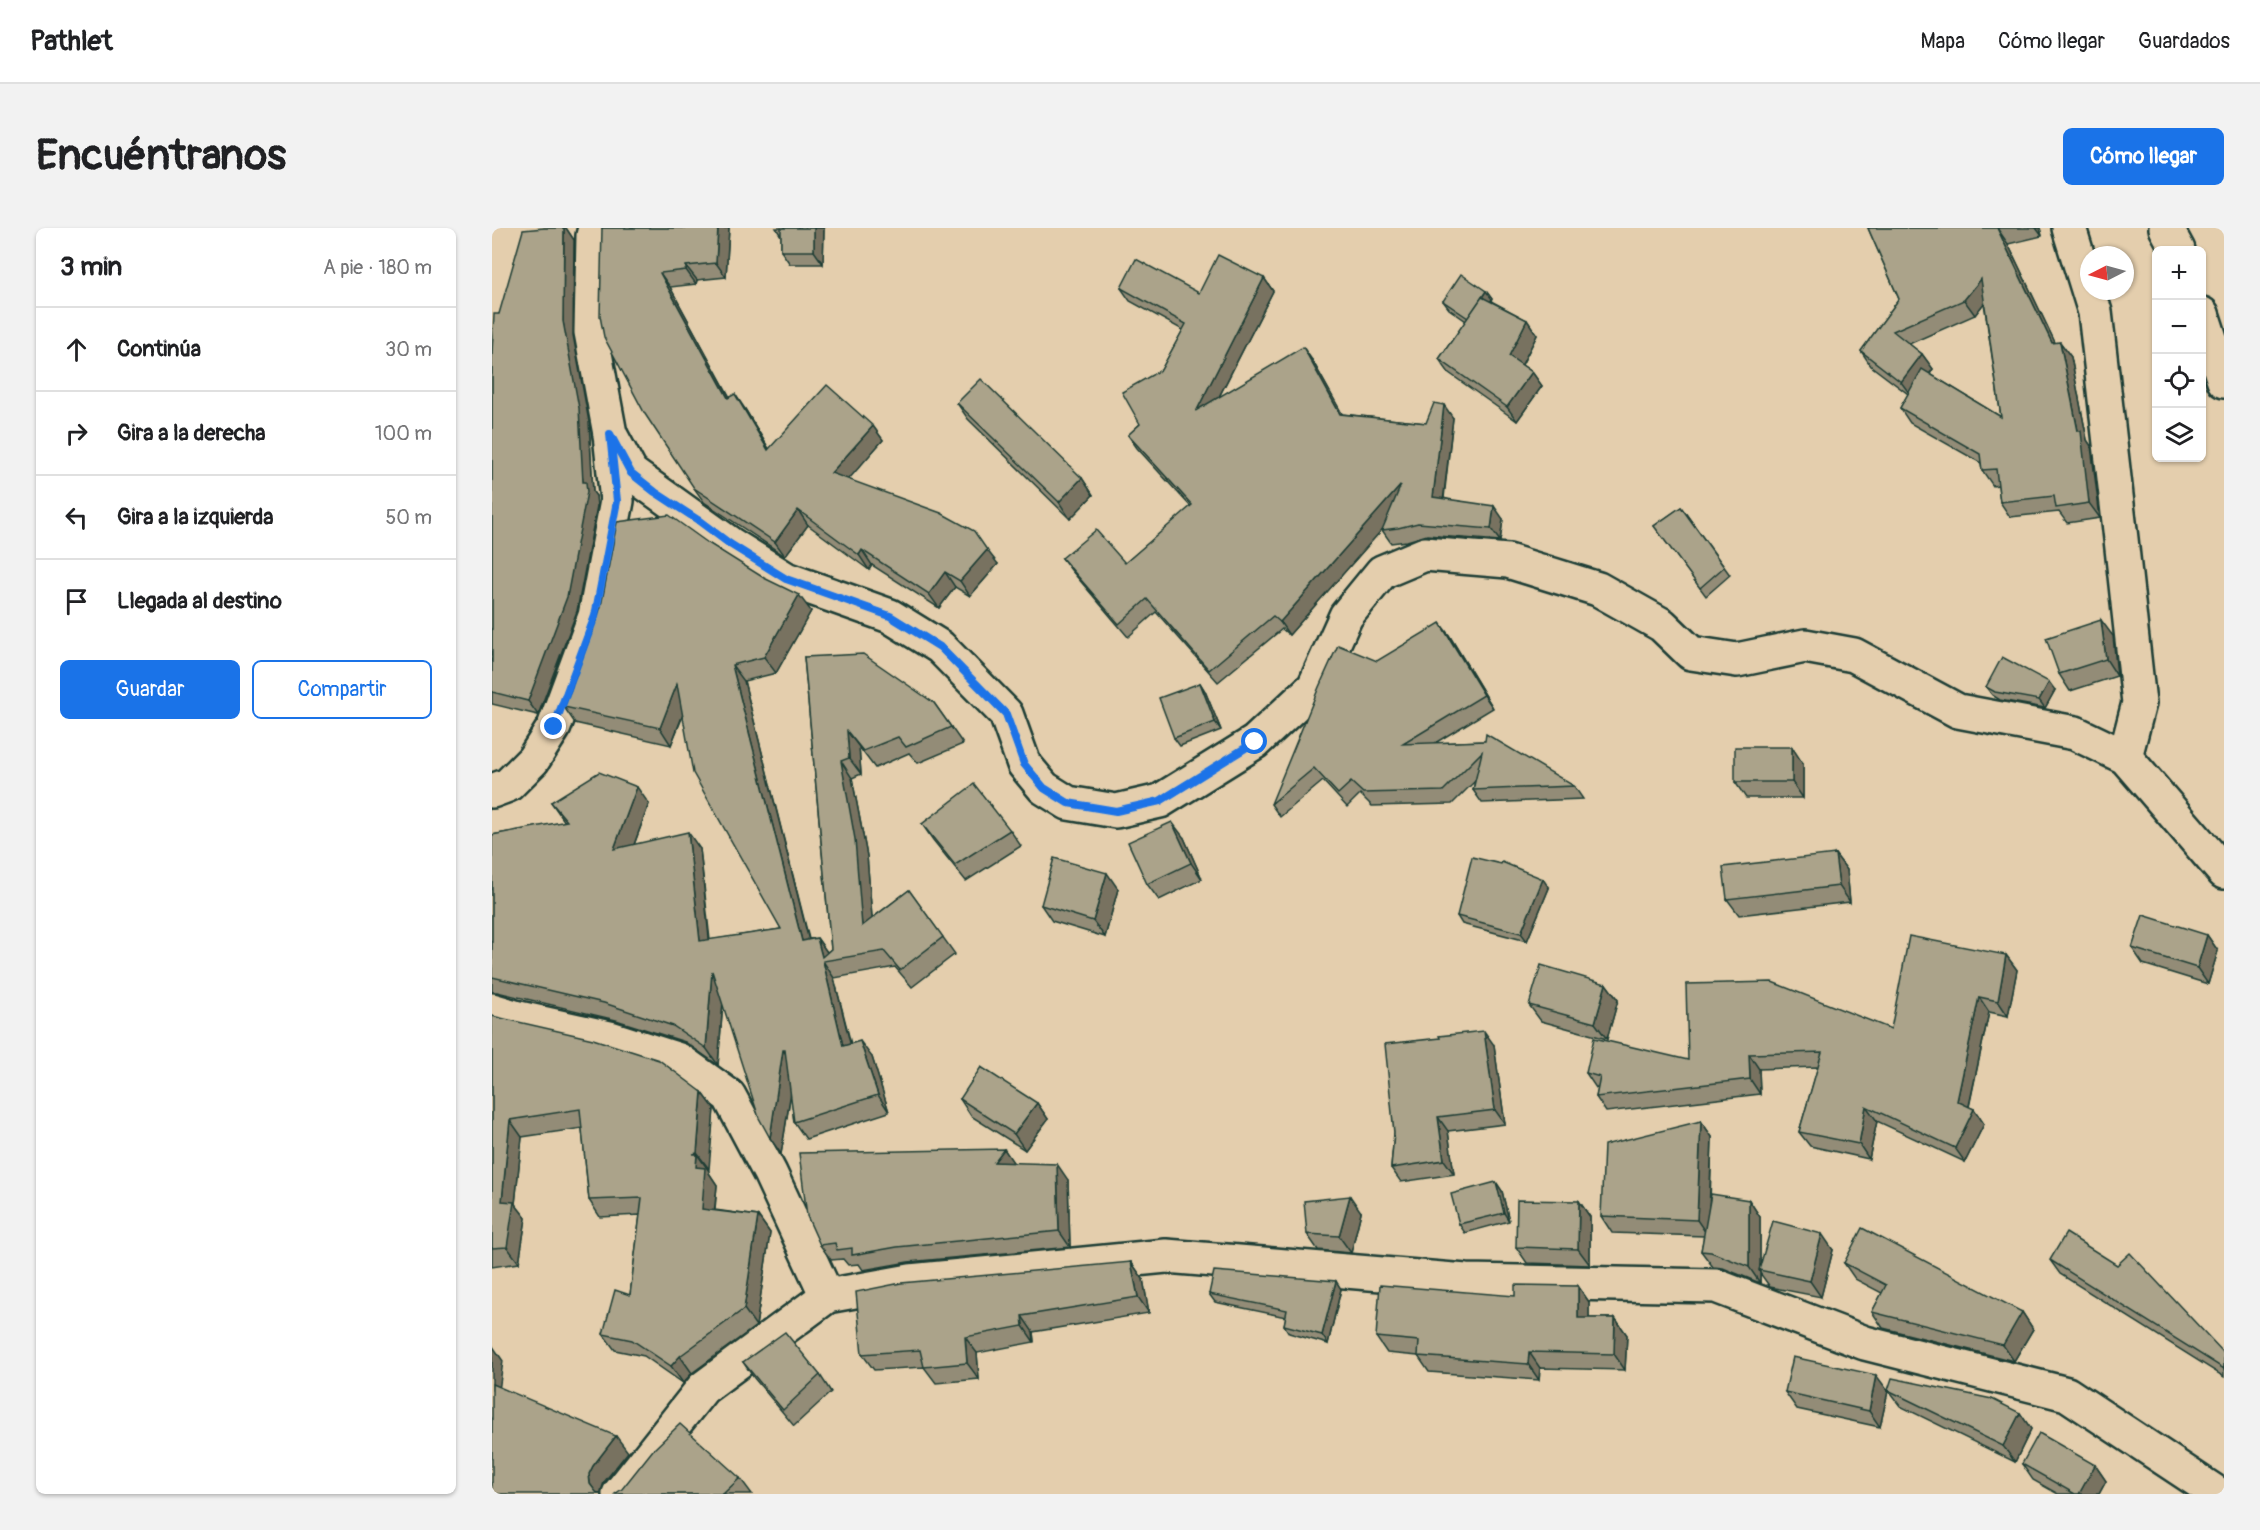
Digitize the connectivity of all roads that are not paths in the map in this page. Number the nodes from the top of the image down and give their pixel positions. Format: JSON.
{"nodes":[{"id":1,"x":595,"y":228,"type":"edge"},
{"id":2,"x":2069,"y":228,"type":"edge"},
{"id":3,"x":2166,"y":228,"type":"edge"},
{"id":4,"x":2176,"y":246,"type":"edge"},
{"id":5,"x":2206,"y":326,"type":"edge"},
{"id":6,"x":2224,"y":381,"type":"edge"},
{"id":7,"x":610,"y":434,"type":"junction"},
{"id":8,"x":2125,"y":757,"type":"junction"},
{"id":9,"x":492,"y":790,"type":"edge"},
{"id":10,"x":2224,"y":872,"type":"edge"},
{"id":11,"x":492,"y":1010,"type":"edge"},
{"id":12,"x":827,"y":1296,"type":"junction"},
{"id":13,"x":619,"y":1494,"type":"edge"},
{"id":14,"x":2218,"y":1494,"type":"edge"}],
"edges":[{"from":1,"to":7,"type":"street"},
{"from":2,"to":8,"type":"street"},
{"from":3,"to":4,"type":"street"},
{"from":5,"to":6,"type":"street"},
{"from":7,"to":8,"type":"street"},
{"from":7,"to":9,"type":"street"},
{"from":8,"to":10,"type":"street"},
{"from":11,"to":12,"type":"street"},
{"from":12,"to":13,"type":"street"},
{"from":12,"to":14,"type":"street"}]}
